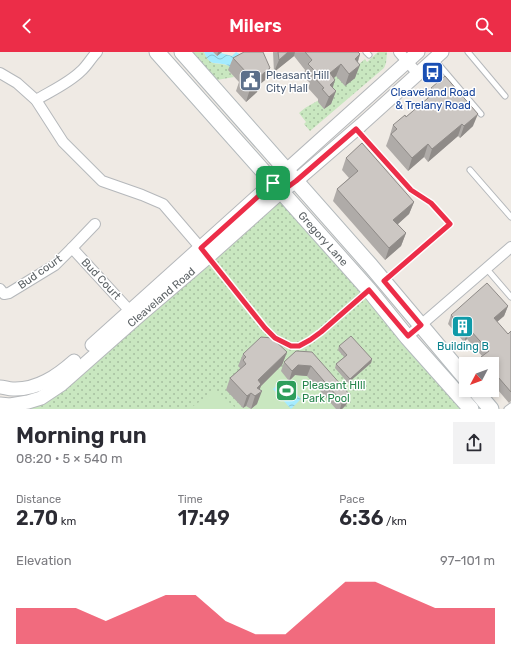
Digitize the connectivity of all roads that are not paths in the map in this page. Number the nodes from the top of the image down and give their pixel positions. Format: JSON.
{"nodes":[{"id":1,"x":98,"y":52,"type":"edge"},
{"id":2,"x":157,"y":52,"type":"edge"},
{"id":3,"x":182,"y":52,"type":"edge"},
{"id":4,"x":418,"y":52,"type":"edge"},
{"id":5,"x":468,"y":52,"type":"edge"},
{"id":6,"x":438,"y":55,"type":"edge"},
{"id":7,"x":403,"y":57,"type":"edge"},
{"id":8,"x":0,"y":73,"type":"edge"},
{"id":9,"x":418,"y":74,"type":"junction"},
{"id":10,"x":505,"y":96,"type":"dead end"},
{"id":11,"x":36,"y":100,"type":"junction"},
{"id":12,"x":481,"y":114,"type":"dead end"},
{"id":13,"x":356,"y":129,"type":"junction"},
{"id":14,"x":470,"y":170,"type":"dead end"},
{"id":15,"x":291,"y":175,"type":"junction"},
{"id":16,"x":277,"y":187,"type":"junction"},
{"id":17,"x":511,"y":218,"type":"edge"},
{"id":18,"x":95,"y":224,"type":"dead end"},
{"id":19,"x":72,"y":248,"type":"junction"},
{"id":20,"x":510,"y":249,"type":"edge"},
{"id":21,"x":204,"y":252,"type":"junction"},
{"id":22,"x":486,"y":268,"type":"junction"},
{"id":23,"x":384,"y":281,"type":"junction"},
{"id":24,"x":0,"y":289,"type":"edge"},
{"id":25,"x":369,"y":290,"type":"junction"},
{"id":26,"x":511,"y":297,"type":"edge"},
{"id":27,"x":130,"y":311,"type":"junction"},
{"id":28,"x":421,"y":325,"type":"junction"},
{"id":29,"x":408,"y":336,"type":"junction"},
{"id":30,"x":459,"y":371,"type":"edge"},
{"id":31,"x":0,"y":387,"type":"edge"},
{"id":32,"x":481,"y":397,"type":"edge"},
{"id":33,"x":0,"y":404,"type":"edge"},
{"id":34,"x":511,"y":406,"type":"edge"},
{"id":35,"x":471,"y":409,"type":"edge"},
{"id":36,"x":491,"y":409,"type":"edge"},
{"id":37,"x":507,"y":409,"type":"edge"}],
"edges":[{"from":1,"to":11,"type":"street"},
{"from":2,"to":16,"type":"main road","name":"Gregory Lane"},
{"from":3,"to":15,"type":"main road","name":"Gregory Lane"},
{"from":4,"to":7,"type":"street","name":"Cleaveland Road"},
{"from":5,"to":10,"type":"lane"},
{"from":6,"to":9,"type":"street","name":"Cleaveland Road"},
{"from":6,"to":12,"type":"lane"},
{"from":7,"to":9,"type":"street"},
{"from":7,"to":15,"type":"street","name":"Cleaveland Road"},
{"from":8,"to":11,"type":"street"},
{"from":9,"to":13,"type":"street","name":"Cleaveland Road"},
{"from":11,"to":21,"type":"street"},
{"from":13,"to":15,"type":"street","name":"Cleaveland Road"},
{"from":13,"to":23,"type":"lane"},
{"from":14,"to":17,"type":"lane"},
{"from":15,"to":16,"type":"street","name":"Cleaveland Road"},
{"from":15,"to":23,"type":"main road","name":"Gregory Lane"},
{"from":16,"to":21,"type":"street","name":"Cleaveland Road"},
{"from":16,"to":25,"type":"main road","name":"Gregory Lane"},
{"from":18,"to":19,"type":"street","name":"Bud court"},
{"from":19,"to":24,"type":"street","name":"Bud court"},
{"from":19,"to":27,"type":"street","name":"Bud Court"},
{"from":20,"to":22,"type":"street"},
{"from":21,"to":25,"type":"lane"},
{"from":21,"to":27,"type":"street","name":"Cleaveland Road"},
{"from":21,"to":33,"type":"street","name":"Cleaveland Road"},
{"from":22,"to":26,"type":"lane"},
{"from":22,"to":28,"type":"street"},
{"from":23,"to":28,"type":"main road","name":"Gregory Lane"},
{"from":25,"to":29,"type":"main road","name":"Gregory Lane"},
{"from":27,"to":31,"type":"street","name":"Cleaveland Road"},
{"from":28,"to":29,"type":"street"},
{"from":28,"to":30,"type":"main road","name":"Gregory Lane"},
{"from":29,"to":35,"type":"main road","name":"Gregory Lane"},
{"from":32,"to":36,"type":"main road"},
{"from":34,"to":37,"type":"lane"}]}
